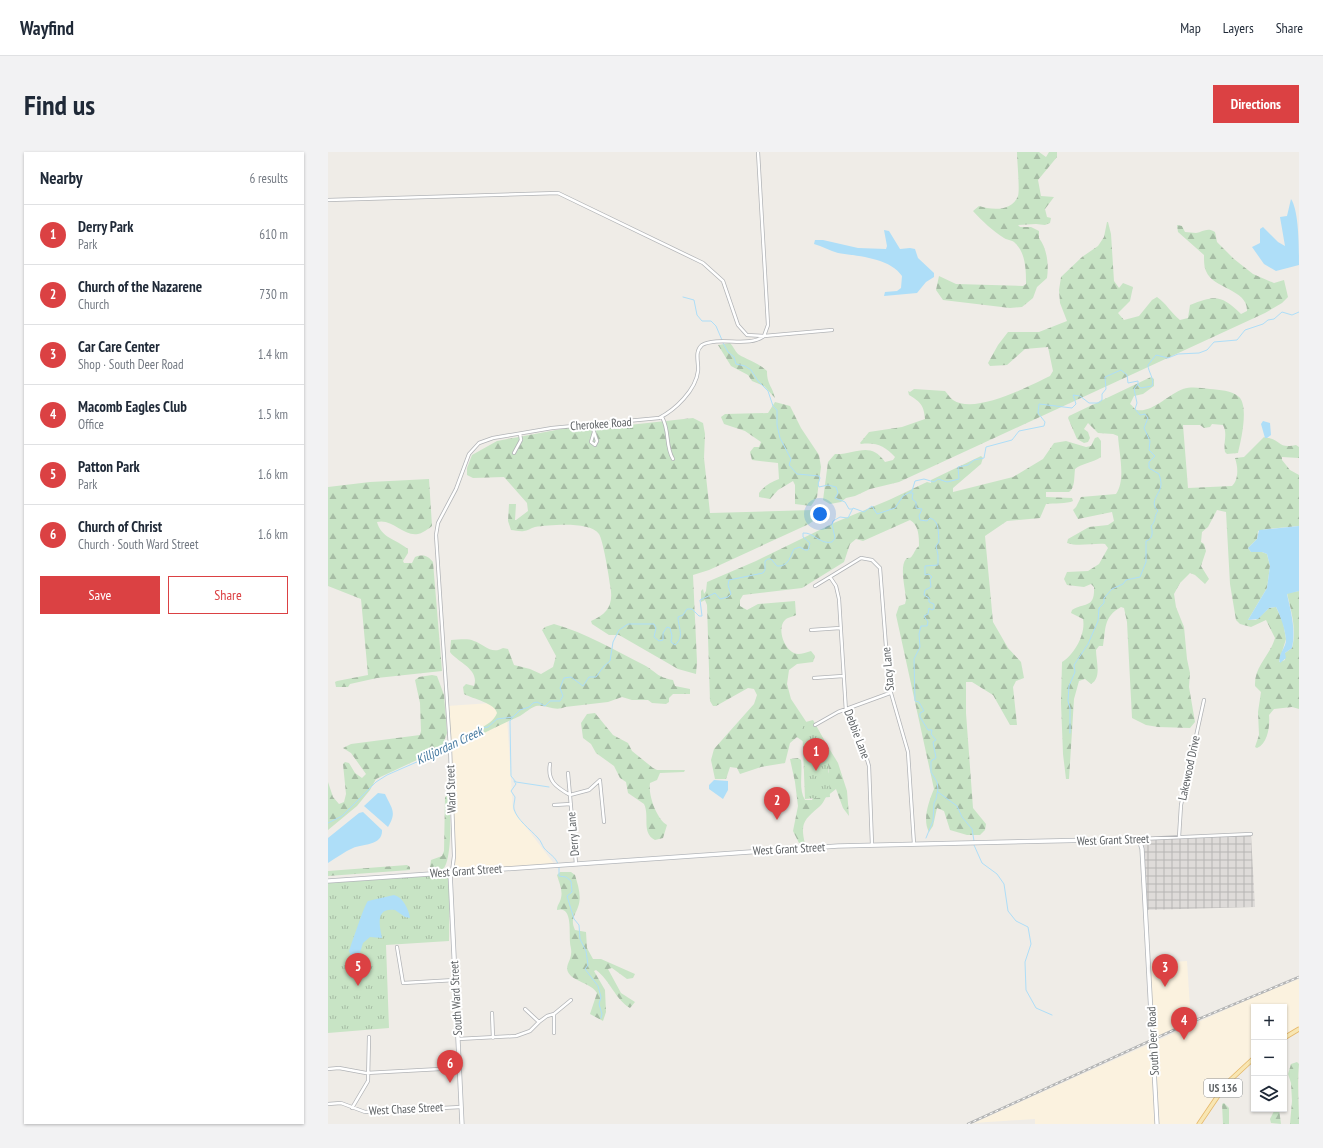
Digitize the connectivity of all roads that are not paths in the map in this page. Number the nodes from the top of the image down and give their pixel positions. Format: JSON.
{"nodes":[{"id":1,"x":758,"y":152,"type":"edge"},
{"id":2,"x":328,"y":200,"type":"edge"},
{"id":3,"x":832,"y":330,"type":"dead end"},
{"id":4,"x":764,"y":336,"type":"junction"},
{"id":5,"x":662,"y":417,"type":"junction"},
{"id":6,"x":592,"y":424,"type":"junction"},
{"id":7,"x":594,"y":432,"type":"dead end"},
{"id":8,"x":520,"y":434,"type":"junction"},
{"id":9,"x":514,"y":453,"type":"dead end"},
{"id":10,"x":673,"y":459,"type":"dead end"},
{"id":11,"x":830,"y":576,"type":"junction"},
{"id":12,"x":815,"y":586,"type":"dead end"},
{"id":13,"x":840,"y":628,"type":"junction"},
{"id":14,"x":811,"y":630,"type":"dead end"},
{"id":15,"x":843,"y":676,"type":"junction"},
{"id":16,"x":814,"y":678,"type":"dead end"},
{"id":17,"x":890,"y":693,"type":"junction"},
{"id":18,"x":1204,"y":700,"type":"dead end"},
{"id":19,"x":447,"y":706,"type":"joint"},
{"id":20,"x":846,"y":709,"type":"junction"},
{"id":21,"x":815,"y":725,"type":"dead end"},
{"id":22,"x":550,"y":764,"type":"dead end"},
{"id":23,"x":568,"y":773,"type":"dead end"},
{"id":24,"x":570,"y":795,"type":"junction"},
{"id":25,"x":571,"y":804,"type":"junction"},
{"id":26,"x":554,"y":806,"type":"dead end"},
{"id":27,"x":604,"y":822,"type":"dead end"},
{"id":28,"x":1251,"y":834,"type":"dead end"},
{"id":29,"x":1179,"y":837,"type":"junction"},
{"id":30,"x":1139,"y":839,"type":"junction"},
{"id":31,"x":914,"y":844,"type":"junction"},
{"id":32,"x":872,"y":845,"type":"junction"},
{"id":33,"x":576,"y":864,"type":"junction"},
{"id":34,"x":451,"y":872,"type":"junction"},
{"id":35,"x":328,"y":881,"type":"edge"},
{"id":36,"x":397,"y":947,"type":"dead end"},
{"id":37,"x":455,"y":980,"type":"junction"},
{"id":38,"x":571,"y":1000,"type":"dead end"},
{"id":39,"x":525,"y":1009,"type":"dead end"},
{"id":40,"x":492,"y":1013,"type":"dead end"},
{"id":41,"x":554,"y":1014,"type":"junction"},
{"id":42,"x":539,"y":1022,"type":"junction"},
{"id":43,"x":1299,"y":1029,"type":"edge"},
{"id":44,"x":554,"y":1033,"type":"dead end"},
{"id":45,"x":1287,"y":1036,"type":"edge"},
{"id":46,"x":369,"y":1037,"type":"dead end"},
{"id":47,"x":493,"y":1038,"type":"junction"},
{"id":48,"x":458,"y":1039,"type":"junction"},
{"id":49,"x":1251,"y":1061,"type":"edge"},
{"id":50,"x":459,"y":1068,"type":"junction"},
{"id":51,"x":328,"y":1069,"type":"edge"},
{"id":52,"x":369,"y":1073,"type":"junction"},
{"id":53,"x":328,"y":1104,"type":"edge"},
{"id":54,"x":461,"y":1107,"type":"junction"},
{"id":55,"x":352,"y":1108,"type":"junction"},
{"id":56,"x":462,"y":1124,"type":"edge"},
{"id":57,"x":1157,"y":1124,"type":"edge"},
{"id":58,"x":1199,"y":1124,"type":"edge"}],
"edges":[{"from":1,"to":4,"type":"street"},
{"from":2,"to":4,"type":"street"},
{"from":3,"to":4,"type":"street"},
{"from":4,"to":5,"type":"street","name":"Cherokee Road"},
{"from":5,"to":6,"type":"street","name":"Cherokee Road"},
{"from":5,"to":10,"type":"street"},
{"from":6,"to":7,"type":"street"},
{"from":6,"to":8,"type":"street","name":"Cherokee Road"},
{"from":8,"to":9,"type":"street"},
{"from":8,"to":19,"type":"street","name":"Cherokee Road"},
{"from":11,"to":12,"type":"street","name":"Stacy Lane"},
{"from":11,"to":13,"type":"street","name":"Debbie Lane"},
{"from":11,"to":17,"type":"street","name":"Stacy Lane"},
{"from":13,"to":14,"type":"street"},
{"from":13,"to":15,"type":"street","name":"Debbie Lane"},
{"from":15,"to":16,"type":"street"},
{"from":15,"to":20,"type":"street","name":"Debbie Lane"},
{"from":17,"to":20,"type":"street"},
{"from":17,"to":31,"type":"street","name":"Stacy Lane"},
{"from":18,"to":29,"type":"street","name":"Lakewood Drive"},
{"from":19,"to":34,"type":"street","name":"Ward Street"},
{"from":20,"to":21,"type":"street"},
{"from":20,"to":32,"type":"street","name":"Debbie Lane"},
{"from":22,"to":24,"type":"street","name":"Derry Lane"},
{"from":23,"to":24,"type":"street","name":"Derry Lane"},
{"from":24,"to":25,"type":"street","name":"Derry Lane"},
{"from":24,"to":27,"type":"street","name":"Derry Lane"},
{"from":25,"to":26,"type":"street","name":"Derry Lane"},
{"from":25,"to":33,"type":"street","name":"Derry Lane"},
{"from":28,"to":29,"type":"street","name":"West Grant Street"},
{"from":29,"to":30,"type":"street","name":"West Grant Street"},
{"from":30,"to":31,"type":"main road","name":"West Grant Street"},
{"from":30,"to":57,"type":"main road","name":"South Deer Road"},
{"from":31,"to":32,"type":"main road","name":"West Grant Street"},
{"from":32,"to":33,"type":"main road","name":"West Grant Street"},
{"from":33,"to":34,"type":"main road","name":"West Grant Street"},
{"from":34,"to":35,"type":"main road","name":"West Grant Street"},
{"from":34,"to":37,"type":"main road","name":"South Ward Street"},
{"from":36,"to":37,"type":"street"},
{"from":37,"to":48,"type":"main road","name":"South Ward Street"},
{"from":38,"to":41,"type":"street"},
{"from":39,"to":42,"type":"street"},
{"from":40,"to":47,"type":"street"},
{"from":41,"to":42,"type":"street"},
{"from":41,"to":44,"type":"street"},
{"from":42,"to":47,"type":"street"},
{"from":43,"to":45,"type":"main road"},
{"from":46,"to":52,"type":"street"},
{"from":47,"to":48,"type":"street"},
{"from":48,"to":50,"type":"main road","name":"South Ward Street"},
{"from":49,"to":58,"type":"main road","number":"US 136"},
{"from":50,"to":52,"type":"street"},
{"from":50,"to":54,"type":"main road","name":"South Ward Street"},
{"from":51,"to":52,"type":"street"},
{"from":52,"to":55,"type":"street"},
{"from":53,"to":55,"type":"street","name":"West Chase Street"},
{"from":54,"to":55,"type":"street","name":"West Chase Street"},
{"from":54,"to":56,"type":"main road","name":"South Ward Street"}]}
